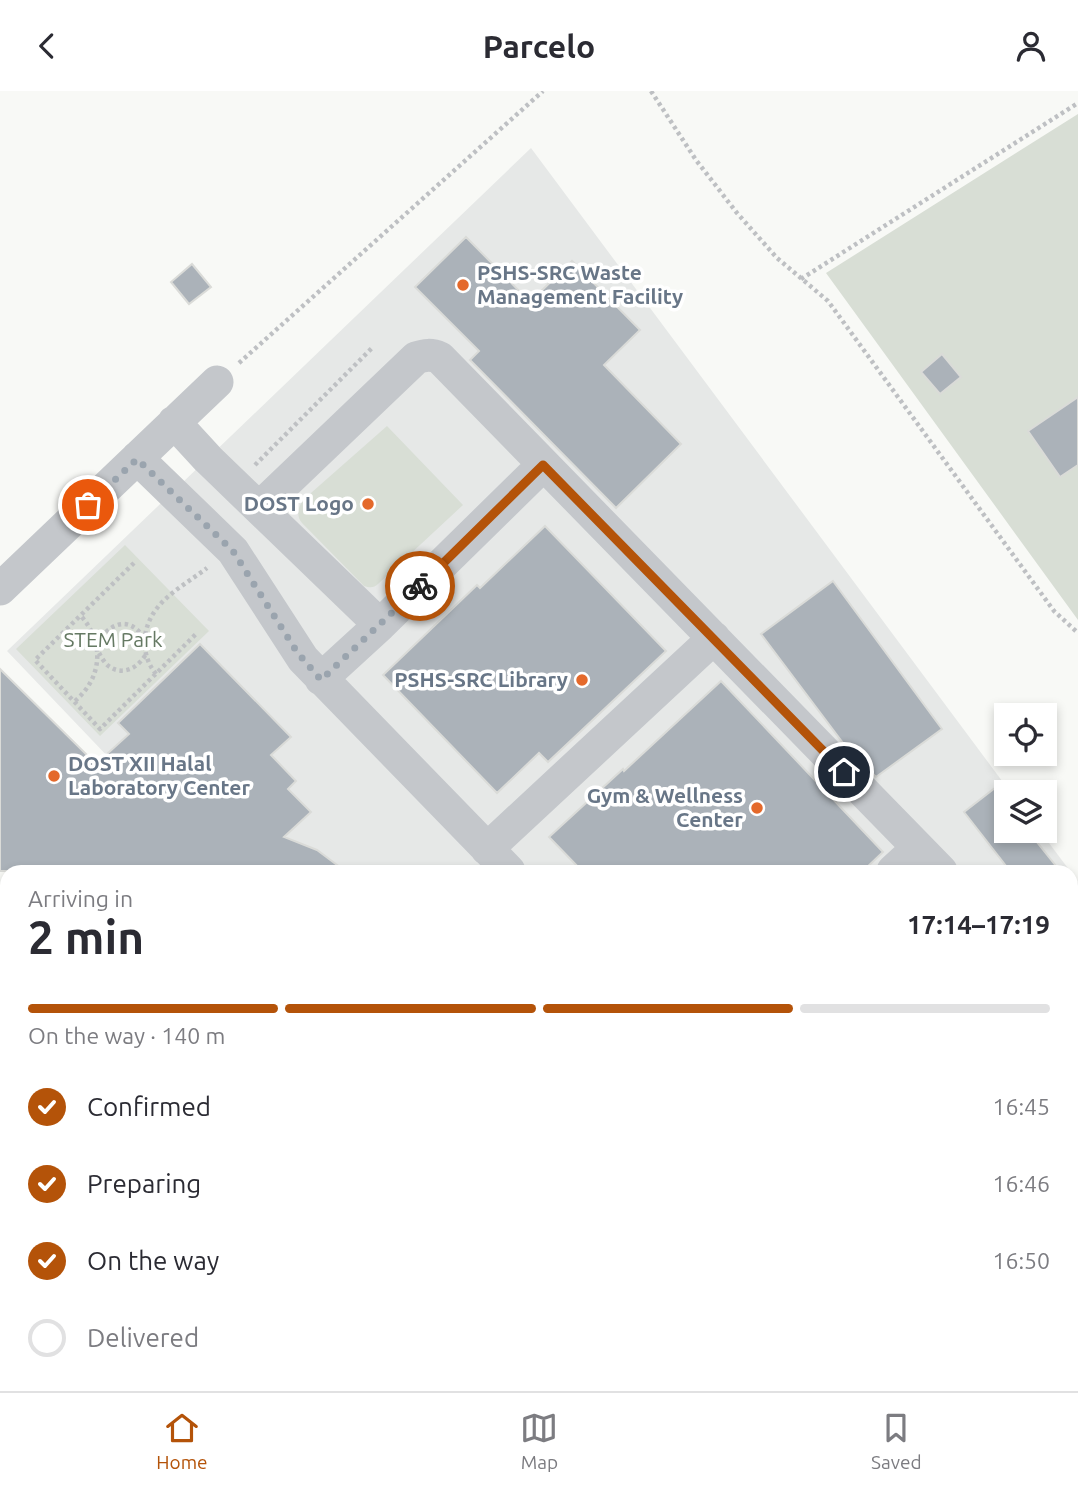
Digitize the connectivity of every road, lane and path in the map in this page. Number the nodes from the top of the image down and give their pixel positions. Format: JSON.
{"nodes":[{"id":1,"x":543,"y":91,"type":"edge"},
{"id":2,"x":651,"y":91,"type":"edge"},
{"id":3,"x":1078,"y":103,"type":"edge"},
{"id":4,"x":801,"y":279,"type":"junction"},
{"id":5,"x":372,"y":348,"type":"dead end"},
{"id":6,"x":217,"y":382,"type":"joint"},
{"id":7,"x":174,"y":422,"type":"junction"},
{"id":8,"x":137,"y":459,"type":"junction"},
{"id":9,"x":543,"y":465,"type":"junction"},
{"id":10,"x":234,"y":485,"type":"junction"},
{"id":11,"x":259,"y":509,"type":"junction"},
{"id":12,"x":134,"y":563,"type":"dead end"},
{"id":13,"x":210,"y":566,"type":"dead end"},
{"id":14,"x":0,"y":589,"type":"edge"},
{"id":15,"x":80,"y":616,"type":"junction"},
{"id":16,"x":380,"y":625,"type":"junction"},
{"id":17,"x":196,"y":633,"type":"dead end"},
{"id":18,"x":1078,"y":633,"type":"edge"},
{"id":19,"x":714,"y":638,"type":"junction"},
{"id":20,"x":145,"y":643,"type":"junction"},
{"id":21,"x":97,"y":646,"type":"junction"},
{"id":22,"x":146,"y":653,"type":"junction"},
{"id":23,"x":156,"y":674,"type":"junction"},
{"id":24,"x":321,"y":680,"type":"junction"},
{"id":25,"x":74,"y":701,"type":"junction"},
{"id":26,"x":918,"y":848,"type":"junction"},
{"id":27,"x":498,"y":860,"type":"edge"},
{"id":28,"x":900,"y":865,"type":"edge"},
{"id":29,"x":935,"y":865,"type":"edge"}],
"edges":[{"from":1,"to":6,"type":"path"},
{"from":2,"to":4,"type":"path"},
{"from":3,"to":4,"type":"path"},
{"from":4,"to":18,"type":"path"},
{"from":5,"to":10,"type":"path"},
{"from":6,"to":7,"type":"street"},
{"from":7,"to":8,"type":"street"},
{"from":7,"to":10,"type":"street"},
{"from":8,"to":14,"type":"street"},
{"from":8,"to":24,"type":"street"},
{"from":9,"to":11,"type":"street"},
{"from":9,"to":16,"type":"street"},
{"from":9,"to":19,"type":"street"},
{"from":10,"to":11,"type":"street"},
{"from":11,"to":16,"type":"street"},
{"from":12,"to":15,"type":"path"},
{"from":13,"to":20,"type":"path"},
{"from":15,"to":21,"type":"path"},
{"from":15,"to":25,"type":"path"},
{"from":16,"to":24,"type":"street"},
{"from":17,"to":23,"type":"path"},
{"from":19,"to":26,"type":"street"},
{"from":19,"to":27,"type":"street"},
{"from":20,"to":21,"type":"path"},
{"from":20,"to":22,"type":"path"},
{"from":21,"to":22,"type":"path"},
{"from":21,"to":25,"type":"path"},
{"from":22,"to":23,"type":"path"},
{"from":23,"to":25,"type":"path"},
{"from":24,"to":27,"type":"street"},
{"from":26,"to":28,"type":"street"},
{"from":26,"to":29,"type":"street"}]}
